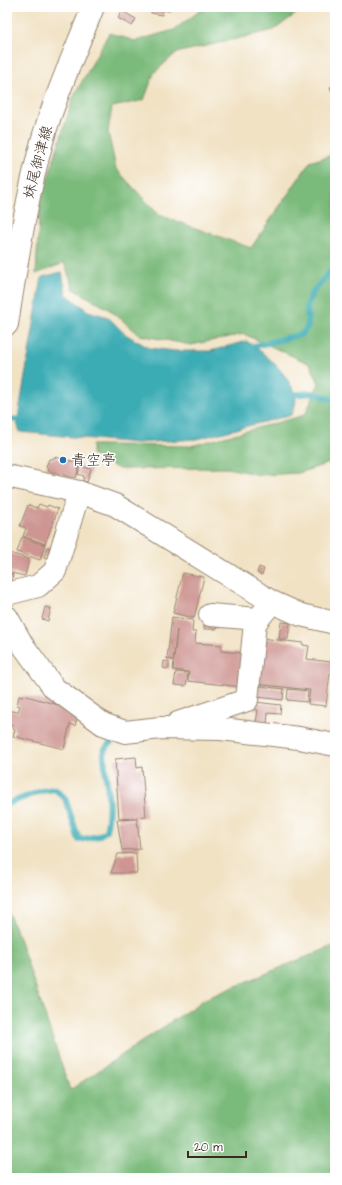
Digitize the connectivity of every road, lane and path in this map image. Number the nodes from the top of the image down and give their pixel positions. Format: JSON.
{"nodes":[{"id":1,"x":93,"y":7,"type":"edge"},
{"id":2,"x":7,"y":324,"type":"edge"},
{"id":3,"x":7,"y":476,"type":"edge"},
{"id":4,"x":79,"y":492,"type":"junction"},
{"id":5,"x":7,"y":594,"type":"edge"},
{"id":6,"x":272,"y":602,"type":"junction"},
{"id":7,"x":210,"y":614,"type":"dead end"},
{"id":8,"x":7,"y":617,"type":"edge"},
{"id":9,"x":258,"y":619,"type":"junction"},
{"id":10,"x":335,"y":623,"type":"edge"},
{"id":11,"x":161,"y":728,"type":"junction"},
{"id":12,"x":335,"y":745,"type":"edge"}],
"edges":[{"from":1,"to":2,"type":"street","name":"妹尾御津線"},
{"from":3,"to":4,"type":"street"},
{"from":4,"to":5,"type":"street"},
{"from":4,"to":6,"type":"street"},
{"from":6,"to":9,"type":"street"},
{"from":6,"to":10,"type":"street"},
{"from":7,"to":9,"type":"street"},
{"from":8,"to":11,"type":"street"},
{"from":9,"to":11,"type":"street"},
{"from":11,"to":12,"type":"street"}]}
